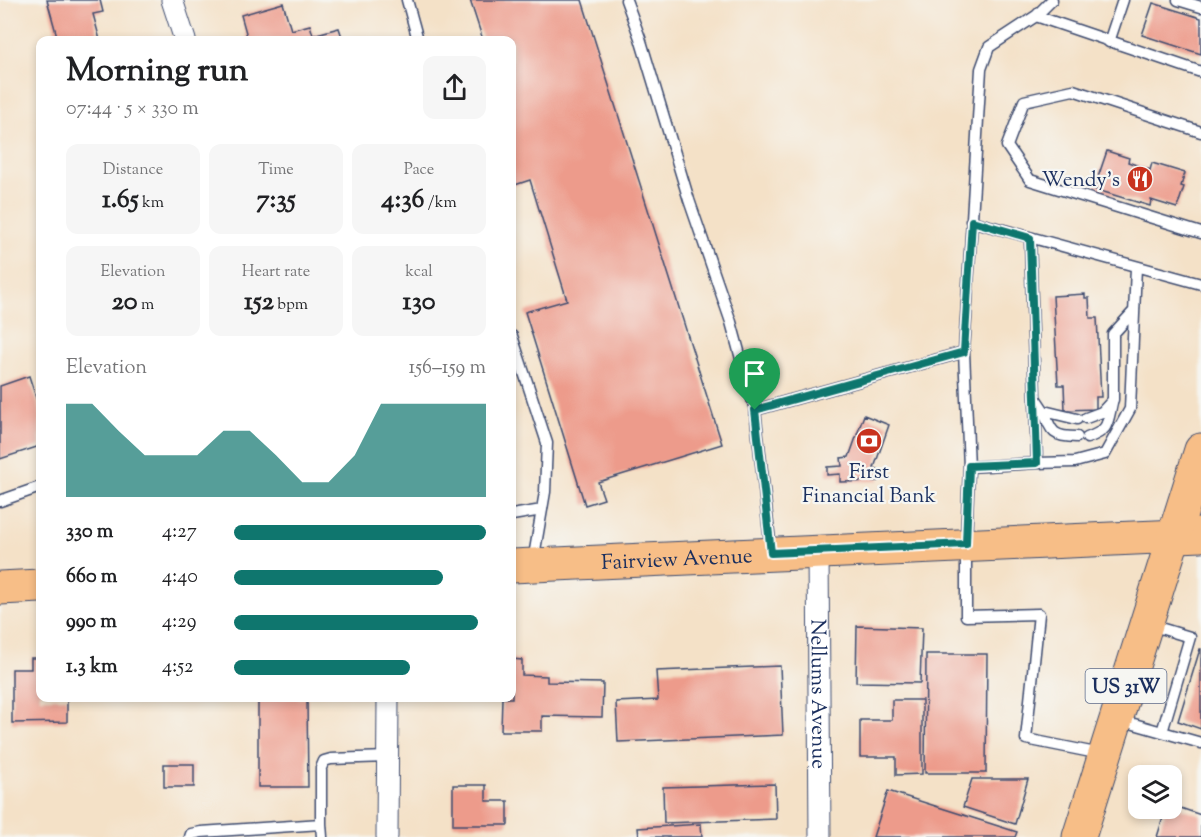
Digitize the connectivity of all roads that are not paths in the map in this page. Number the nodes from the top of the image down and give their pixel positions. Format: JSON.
{"nodes":[{"id":1,"x":172,"y":0,"type":"edge"},
{"id":2,"x":407,"y":0,"type":"edge"},
{"id":3,"x":626,"y":0,"type":"edge"},
{"id":4,"x":1052,"y":0,"type":"edge"},
{"id":5,"x":1123,"y":0,"type":"edge"},
{"id":6,"x":1178,"y":0,"type":"edge"},
{"id":7,"x":1201,"y":7,"type":"edge"},
{"id":8,"x":1036,"y":16,"type":"junction"},
{"id":9,"x":184,"y":36,"type":"edge"},
{"id":10,"x":417,"y":36,"type":"edge"},
{"id":11,"x":1109,"y":42,"type":"junction"},
{"id":12,"x":1201,"y":72,"type":"edge"},
{"id":13,"x":1201,"y":132,"type":"edge"},
{"id":14,"x":972,"y":221,"type":"junction"},
{"id":15,"x":1201,"y":233,"type":"edge"},
{"id":16,"x":1030,"y":238,"type":"junction"},
{"id":17,"x":1136,"y":267,"type":"junction"},
{"id":18,"x":1201,"y":284,"type":"edge"},
{"id":19,"x":1134,"y":311,"type":"junction"},
{"id":20,"x":516,"y":348,"type":"edge"},
{"id":21,"x":964,"y":352,"type":"junction"},
{"id":22,"x":1034,"y":396,"type":"junction"},
{"id":23,"x":1113,"y":400,"type":"junction"},
{"id":24,"x":755,"y":410,"type":"junction"},
{"id":25,"x":1044,"y":411,"type":"junction"},
{"id":26,"x":1201,"y":450,"type":"edge"},
{"id":27,"x":1037,"y":463,"type":"junction"},
{"id":28,"x":969,"y":466,"type":"junction"},
{"id":29,"x":36,"y":488,"type":"edge"},
{"id":30,"x":0,"y":501,"type":"edge"},
{"id":31,"x":542,"y":510,"type":"junction"},
{"id":32,"x":516,"y":514,"type":"edge"},
{"id":33,"x":1188,"y":535,"type":"edge"},
{"id":34,"x":966,"y":544,"type":"junction"},
{"id":35,"x":818,"y":550,"type":"junction"},
{"id":36,"x":771,"y":553,"type":"junction"},
{"id":37,"x":522,"y":565,"type":"edge"},
{"id":38,"x":36,"y":586,"type":"edge"},
{"id":39,"x":0,"y":588,"type":"edge"},
{"id":40,"x":1147,"y":624,"type":"junction"},
{"id":41,"x":1196,"y":638,"type":"edge"},
{"id":42,"x":1182,"y":667,"type":"junction"},
{"id":43,"x":1194,"y":670,"type":"dead end"},
{"id":44,"x":388,"y":702,"type":"edge"},
{"id":45,"x":1115,"y":718,"type":"junction"},
{"id":46,"x":1162,"y":732,"type":"junction"},
{"id":47,"x":1201,"y":742,"type":"edge"},
{"id":48,"x":1105,"y":755,"type":"junction"},
{"id":49,"x":387,"y":757,"type":"junction"},
{"id":50,"x":321,"y":824,"type":"junction"},
{"id":51,"x":190,"y":837,"type":"edge"},
{"id":52,"x":322,"y":837,"type":"edge"},
{"id":53,"x":387,"y":837,"type":"edge"},
{"id":54,"x":820,"y":837,"type":"edge"},
{"id":55,"x":1079,"y":837,"type":"edge"}],
"edges":[{"from":1,"to":9,"type":"street"},
{"from":2,"to":10,"type":"lane"},
{"from":3,"to":24,"type":"lane"},
{"from":4,"to":8,"type":"lane"},
{"from":5,"to":11,"type":"lane"},
{"from":6,"to":7,"type":"lane"},
{"from":8,"to":11,"type":"lane"},
{"from":8,"to":14,"type":"lane"},
{"from":11,"to":12,"type":"lane"},
{"from":13,"to":15,"type":"lane"},
{"from":14,"to":16,"type":"lane"},
{"from":14,"to":21,"type":"lane"},
{"from":16,"to":17,"type":"lane"},
{"from":16,"to":22,"type":"lane"},
{"from":17,"to":18,"type":"lane"},
{"from":17,"to":19,"type":"lane"},
{"from":19,"to":23,"type":"lane"},
{"from":19,"to":27,"type":"lane"},
{"from":20,"to":31,"type":"lane"},
{"from":21,"to":24,"type":"lane"},
{"from":21,"to":28,"type":"lane"},
{"from":22,"to":25,"type":"lane"},
{"from":22,"to":27,"type":"lane"},
{"from":23,"to":25,"type":"lane"},
{"from":23,"to":25,"type":"lane"},
{"from":24,"to":36,"type":"lane"},
{"from":26,"to":33,"type":"main road","number":"US 31W"},
{"from":27,"to":28,"type":"lane"},
{"from":28,"to":34,"type":"lane"},
{"from":29,"to":30,"type":"lane"},
{"from":31,"to":32,"type":"lane"},
{"from":31,"to":37,"type":"lane"},
{"from":33,"to":34,"type":"main road","name":"Fairview Avenue"},
{"from":33,"to":40,"type":"main road","number":"US 31W"},
{"from":34,"to":35,"type":"main road","name":"Fairview Avenue"},
{"from":34,"to":48,"type":"lane"},
{"from":35,"to":36,"type":"main road","name":"Fairview Avenue"},
{"from":35,"to":54,"type":"street","name":"Nellums Avenue"},
{"from":36,"to":37,"type":"main road","name":"Fairview Avenue"},
{"from":38,"to":39,"type":"main road"},
{"from":40,"to":41,"type":"lane"},
{"from":40,"to":45,"type":"main road","number":"US 31W"},
{"from":41,"to":42,"type":"lane"},
{"from":42,"to":43,"type":"lane"},
{"from":42,"to":46,"type":"lane"},
{"from":44,"to":49,"type":"street"},
{"from":45,"to":46,"type":"lane"},
{"from":45,"to":48,"type":"main road","number":"US 31W"},
{"from":46,"to":47,"type":"lane"},
{"from":48,"to":55,"type":"main road","number":"US 31W"},
{"from":49,"to":50,"type":"lane"},
{"from":49,"to":53,"type":"street"},
{"from":50,"to":51,"type":"lane"},
{"from":50,"to":52,"type":"lane"}]}
